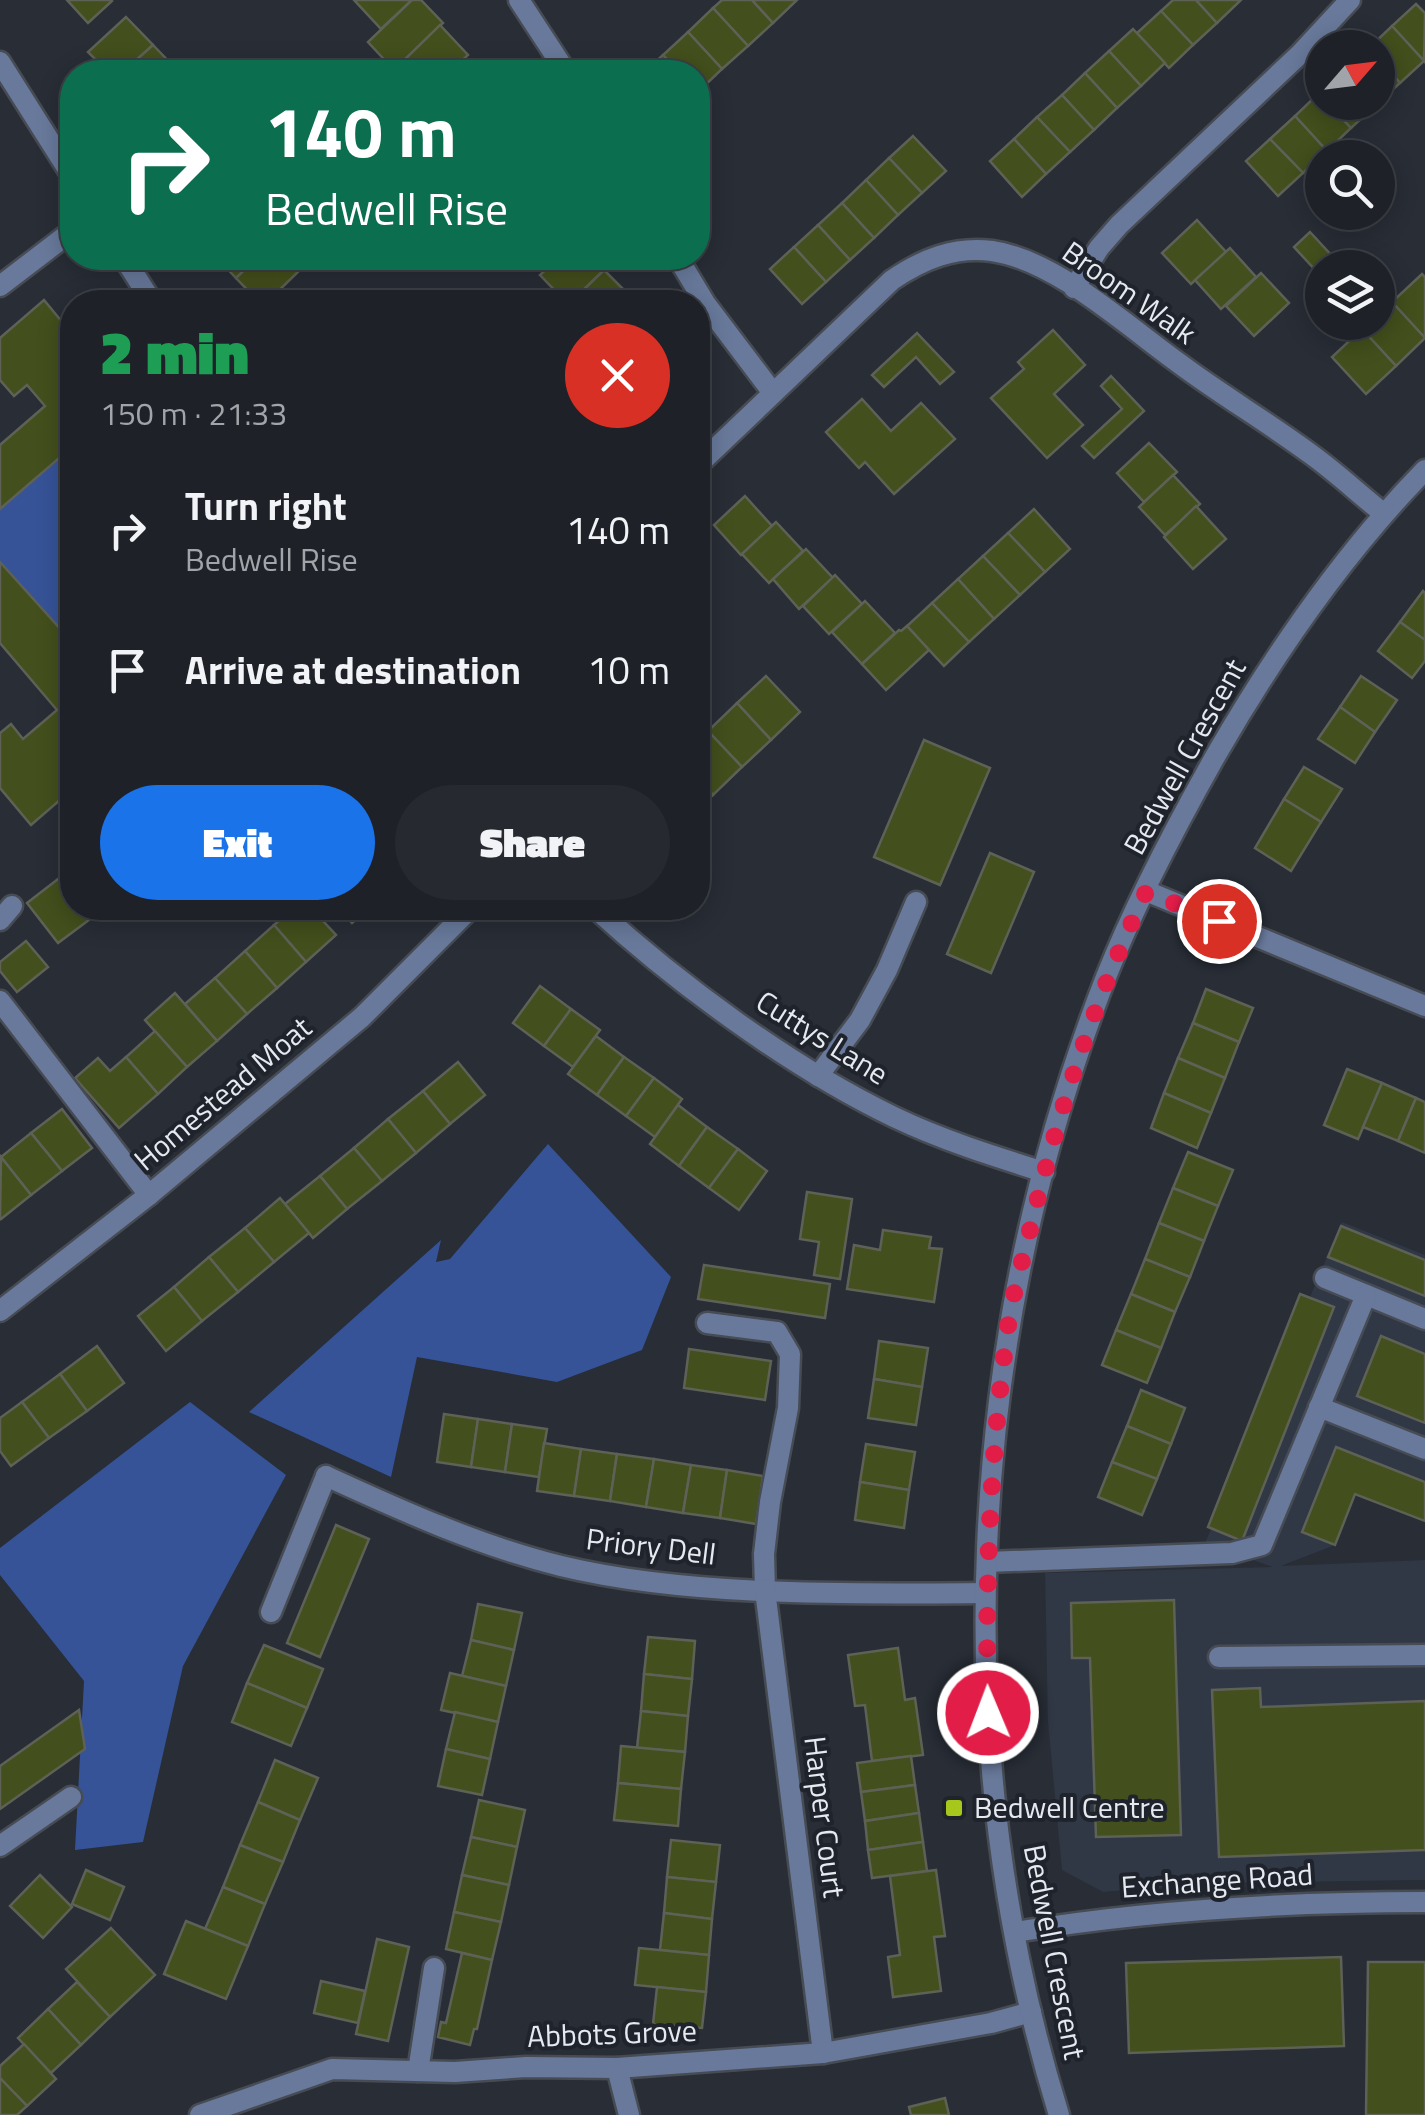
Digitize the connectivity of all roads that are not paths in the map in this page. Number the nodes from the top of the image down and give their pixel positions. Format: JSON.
{"nodes":[{"id":1,"x":518,"y":0,"type":"edge"},
{"id":2,"x":1350,"y":0,"type":"edge"},
{"id":3,"x":558,"y":60,"type":"edge"},
{"id":4,"x":0,"y":62,"type":"edge"},
{"id":5,"x":60,"y":157,"type":"edge"},
{"id":6,"x":60,"y":240,"type":"edge"},
{"id":7,"x":0,"y":286,"type":"edge"},
{"id":8,"x":1074,"y":288,"type":"junction"},
{"id":9,"x":710,"y":310,"type":"edge"},
{"id":10,"x":773,"y":393,"type":"junction"},
{"id":11,"x":710,"y":453,"type":"edge"},
{"id":12,"x":1425,"y":470,"type":"edge"},
{"id":13,"x":1383,"y":513,"type":"junction"},
{"id":14,"x":1146,"y":892,"type":"junction"},
{"id":15,"x":916,"y":902,"type":"dead end"},
{"id":16,"x":459,"y":920,"type":"edge"},
{"id":17,"x":609,"y":920,"type":"edge"},
{"id":18,"x":0,"y":1001,"type":"edge"},
{"id":19,"x":1425,"y":1006,"type":"edge"},
{"id":20,"x":818,"y":1076,"type":"junction"},
{"id":21,"x":1044,"y":1172,"type":"junction"},
{"id":22,"x":149,"y":1195,"type":"junction"},
{"id":23,"x":1325,"y":1278,"type":"dead end"},
{"id":24,"x":1366,"y":1295,"type":"junction"},
{"id":25,"x":0,"y":1311,"type":"edge"},
{"id":26,"x":1425,"y":1319,"type":"edge"},
{"id":27,"x":707,"y":1323,"type":"dead end"},
{"id":28,"x":1319,"y":1406,"type":"junction"},
{"id":29,"x":1425,"y":1448,"type":"edge"},
{"id":30,"x":987,"y":1562,"type":"junction"},
{"id":31,"x":765,"y":1590,"type":"junction"},
{"id":32,"x":985,"y":1594,"type":"junction"},
{"id":33,"x":271,"y":1612,"type":"dead end"},
{"id":34,"x":1425,"y":1655,"type":"edge"},
{"id":35,"x":1219,"y":1657,"type":"dead end"},
{"id":36,"x":71,"y":1797,"type":"dead end"},
{"id":37,"x":0,"y":1846,"type":"edge"},
{"id":38,"x":1425,"y":1902,"type":"edge"},
{"id":39,"x":1015,"y":1932,"type":"junction"},
{"id":40,"x":434,"y":1968,"type":"dead end"},
{"id":41,"x":1031,"y":2012,"type":"junction"},
{"id":42,"x":824,"y":2053,"type":"junction"},
{"id":43,"x":616,"y":2068,"type":"junction"},
{"id":44,"x":418,"y":2071,"type":"junction"},
{"id":45,"x":200,"y":2115,"type":"edge"},
{"id":46,"x":629,"y":2115,"type":"edge"},
{"id":47,"x":1058,"y":2115,"type":"edge"}],
"edges":[{"from":1,"to":3,"type":"street"},
{"from":2,"to":8,"type":"street"},
{"from":4,"to":5,"type":"street"},
{"from":6,"to":7,"type":"street"},
{"from":8,"to":10,"type":"street","name":"Broom Walk"},
{"from":8,"to":13,"type":"street","name":"Broom Walk"},
{"from":9,"to":10,"type":"street"},
{"from":10,"to":11,"type":"street","name":"Broom Walk"},
{"from":12,"to":13,"type":"street","name":"Bedwell Crescent"},
{"from":13,"to":14,"type":"street","name":"Bedwell Crescent"},
{"from":14,"to":19,"type":"street"},
{"from":14,"to":21,"type":"street","name":"Bedwell Crescent"},
{"from":15,"to":20,"type":"street"},
{"from":16,"to":22,"type":"street","name":"Homestead Moat"},
{"from":17,"to":20,"type":"street","name":"Cuttys Lane"},
{"from":18,"to":22,"type":"street"},
{"from":20,"to":21,"type":"street","name":"Cuttys Lane"},
{"from":21,"to":30,"type":"street","name":"Bedwell Crescent"},
{"from":22,"to":25,"type":"street","name":"Homestead Moat"},
{"from":23,"to":24,"type":"street"},
{"from":24,"to":26,"type":"street"},
{"from":24,"to":28,"type":"street"},
{"from":27,"to":31,"type":"street","name":"Harper Court"},
{"from":28,"to":29,"type":"street"},
{"from":28,"to":30,"type":"street"},
{"from":30,"to":32,"type":"street","name":"Bedwell Crescent"},
{"from":31,"to":32,"type":"street","name":"Priory Dell"},
{"from":31,"to":33,"type":"street","name":"Priory Dell"},
{"from":31,"to":42,"type":"street","name":"Harper Court"},
{"from":32,"to":39,"type":"street","name":"Bedwell Crescent"},
{"from":34,"to":35,"type":"street"},
{"from":36,"to":37,"type":"street"},
{"from":38,"to":39,"type":"street","name":"Exchange Road"},
{"from":39,"to":41,"type":"street","name":"Bedwell Crescent"},
{"from":40,"to":44,"type":"street"},
{"from":41,"to":42,"type":"street","name":"Abbots Grove"},
{"from":41,"to":47,"type":"street","name":"Bedwell Crescent"},
{"from":42,"to":43,"type":"street","name":"Abbots Grove"},
{"from":43,"to":44,"type":"street","name":"Abbots Grove"},
{"from":43,"to":46,"type":"street"},
{"from":44,"to":45,"type":"street","name":"Abbots Grove"}]}
